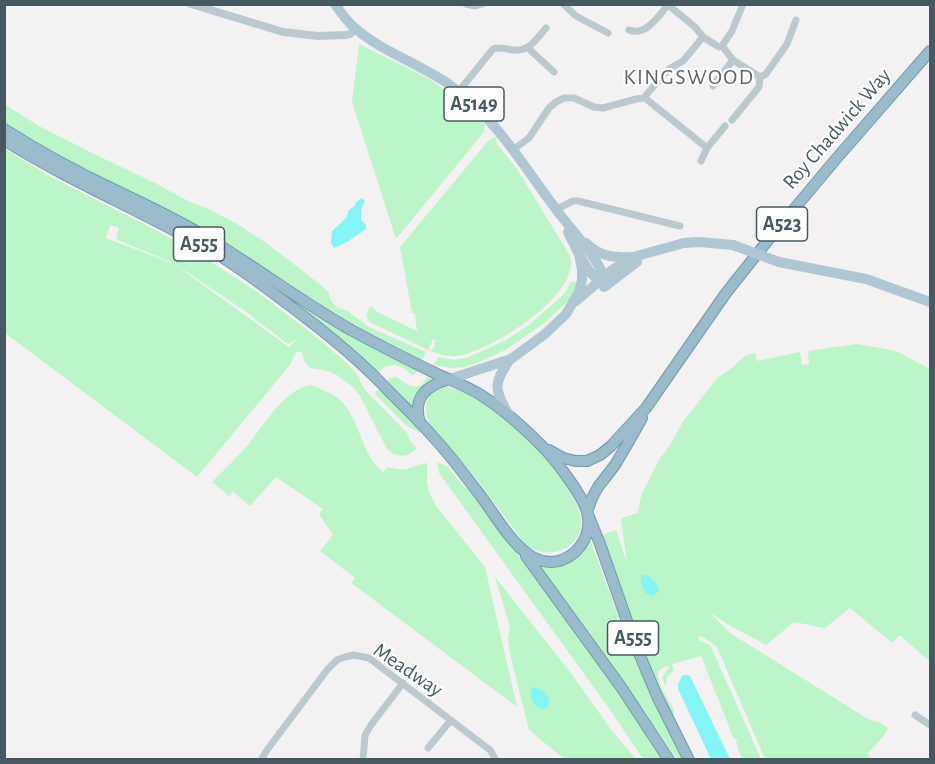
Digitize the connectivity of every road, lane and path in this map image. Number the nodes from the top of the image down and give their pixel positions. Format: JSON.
{"nodes":[{"id":1,"x":191,"y":4,"type":"edge"},
{"id":2,"x":335,"y":4,"type":"edge"},
{"id":3,"x":466,"y":4,"type":"edge"},
{"id":4,"x":482,"y":4,"type":"edge"},
{"id":5,"x":563,"y":4,"type":"edge"},
{"id":6,"x":743,"y":4,"type":"edge"},
{"id":7,"x":668,"y":5,"type":"edge"},
{"id":8,"x":796,"y":20,"type":"dead end"},
{"id":9,"x":355,"y":28,"type":"junction"},
{"id":10,"x":546,"y":28,"type":"dead end"},
{"id":11,"x":629,"y":30,"type":"dead end"},
{"id":12,"x":608,"y":33,"type":"dead end"},
{"id":13,"x":703,"y":37,"type":"junction"},
{"id":14,"x":722,"y":46,"type":"junction"},
{"id":15,"x":528,"y":48,"type":"junction"},
{"id":16,"x":930,"y":51,"type":"edge"},
{"id":17,"x":733,"y":60,"type":"junction"},
{"id":18,"x":554,"y":72,"type":"dead end"},
{"id":19,"x":760,"y":77,"type":"junction"},
{"id":20,"x":713,"y":86,"type":"dead end"},
{"id":21,"x":459,"y":92,"type":"junction"},
{"id":22,"x":645,"y":98,"type":"junction"},
{"id":23,"x":732,"y":120,"type":"dead end"},
{"id":24,"x":725,"y":126,"type":"dead end"},
{"id":25,"x":4,"y":129,"type":"edge"},
{"id":26,"x":4,"y":140,"type":"edge"},
{"id":27,"x":707,"y":148,"type":"junction"},
{"id":28,"x":514,"y":149,"type":"junction"},
{"id":29,"x":701,"y":161,"type":"dead end"},
{"id":30,"x":558,"y":212,"type":"junction"},
{"id":31,"x":680,"y":226,"type":"dead end"},
{"id":32,"x":573,"y":231,"type":"junction"},
{"id":33,"x":649,"y":252,"type":"junction"},
{"id":34,"x":579,"y":254,"type":"junction"},
{"id":35,"x":633,"y":257,"type":"junction"},
{"id":36,"x":604,"y":281,"type":"junction"},
{"id":37,"x":930,"y":302,"type":"edge"},
{"id":38,"x":569,"y":309,"type":"junction"},
{"id":39,"x":510,"y":359,"type":"junction"},
{"id":40,"x":450,"y":379,"type":"junction"},
{"id":41,"x":646,"y":408,"type":"junction"},
{"id":42,"x":512,"y":418,"type":"junction"},
{"id":43,"x":420,"y":423,"type":"junction"},
{"id":44,"x":543,"y":447,"type":"junction"},
{"id":45,"x":615,"y":465,"type":"junction"},
{"id":46,"x":587,"y":512,"type":"junction"},
{"id":47,"x":596,"y":534,"type":"junction"},
{"id":48,"x":521,"y":549,"type":"junction"},
{"id":49,"x":403,"y":683,"type":"junction"},
{"id":50,"x":915,"y":715,"type":"dead end"},
{"id":51,"x":451,"y":720,"type":"junction"},
{"id":52,"x":930,"y":725,"type":"edge"},
{"id":53,"x":427,"y":750,"type":"dead end"},
{"id":54,"x":261,"y":759,"type":"edge"},
{"id":55,"x":363,"y":759,"type":"edge"},
{"id":56,"x":496,"y":759,"type":"edge"},
{"id":57,"x":669,"y":759,"type":"edge"},
{"id":58,"x":689,"y":759,"type":"edge"}],
"edges":[{"from":1,"to":9,"type":"street"},
{"from":2,"to":9,"type":"main road","number":"A5149"},
{"from":3,"to":4,"type":"street"},
{"from":5,"to":12,"type":"street"},
{"from":6,"to":14,"type":"street"},
{"from":7,"to":11,"type":"street"},
{"from":7,"to":13,"type":"street"},
{"from":8,"to":19,"type":"street"},
{"from":9,"to":21,"type":"main road","number":"A5149"},
{"from":10,"to":15,"type":"street"},
{"from":13,"to":14,"type":"street"},
{"from":13,"to":22,"type":"street"},
{"from":14,"to":17,"type":"street"},
{"from":15,"to":18,"type":"street"},
{"from":15,"to":21,"type":"street"},
{"from":16,"to":41,"type":"highway","name":"Roy Chadwick Way","number":"A523"},
{"from":17,"to":19,"type":"street"},
{"from":17,"to":20,"type":"street"},
{"from":19,"to":23,"type":"street"},
{"from":21,"to":28,"type":"main road","number":"A5149"},
{"from":22,"to":27,"type":"street"},
{"from":22,"to":28,"type":"street"},
{"from":24,"to":27,"type":"street"},
{"from":25,"to":40,"type":"highway","number":"A555"},
{"from":26,"to":43,"type":"highway","number":"A555"},
{"from":27,"to":29,"type":"street"},
{"from":28,"to":30,"type":"main road","number":"A5149"},
{"from":30,"to":31,"type":"street"},
{"from":30,"to":32,"type":"main road","number":"A5149"},
{"from":30,"to":34,"type":"main road","number":"A5149"},
{"from":32,"to":35,"type":"main road"},
{"from":32,"to":36,"type":"main road","number":"A5149"},
{"from":33,"to":35,"type":"main road"},
{"from":33,"to":36,"type":"main road"},
{"from":33,"to":37,"type":"main road","bridge":true},
{"from":34,"to":36,"type":"main road","number":"A5149"},
{"from":34,"to":38,"type":"main road"},
{"from":35,"to":36,"type":"main road"},
{"from":36,"to":38,"type":"main road"},
{"from":38,"to":39,"type":"main road"},
{"from":39,"to":40,"type":"main road"},
{"from":39,"to":42,"type":"main road"},
{"from":40,"to":42,"type":"highway","number":"A555"},
{"from":40,"to":43,"type":"highway"},
{"from":41,"to":44,"type":"highway","name":"Roy Chadwick Way","number":"A523"},
{"from":41,"to":45,"type":"highway","name":"Roy Chadwick Way","number":"A523"},
{"from":42,"to":44,"type":"highway","number":"A555"},
{"from":43,"to":48,"type":"highway","number":"A555"},
{"from":44,"to":46,"type":"highway","number":"A555"},
{"from":45,"to":46,"type":"highway","name":"Roy Chadwick Way","number":"A523"},
{"from":45,"to":47,"type":"highway","name":"Roy Chadwick Way","number":"A523"},
{"from":46,"to":47,"type":"highway","number":"A555"},
{"from":46,"to":48,"type":"highway","number":"A555"},
{"from":47,"to":58,"type":"highway","number":"A555"},
{"from":48,"to":57,"type":"highway","number":"A555"},
{"from":49,"to":51,"type":"street","name":"Meadway"},
{"from":49,"to":54,"type":"street","name":"Meadway"},
{"from":49,"to":55,"type":"street"},
{"from":50,"to":52,"type":"street"},
{"from":51,"to":53,"type":"street"},
{"from":51,"to":56,"type":"street","name":"Meadway"}]}
